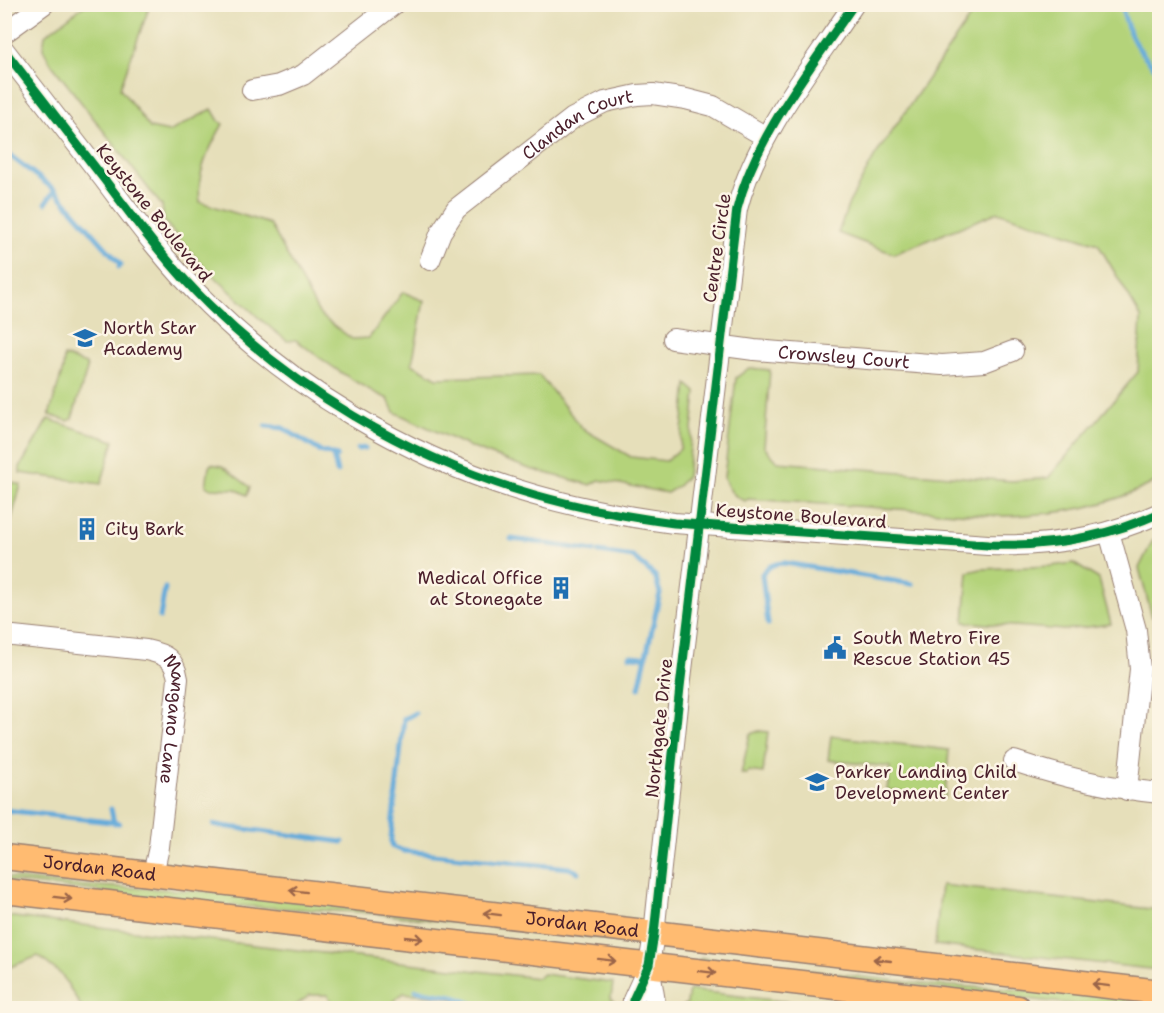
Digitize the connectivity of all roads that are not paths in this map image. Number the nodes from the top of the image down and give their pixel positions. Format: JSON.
{"nodes":[{"id":1,"x":44,"y":4,"type":"edge"},
{"id":2,"x":394,"y":4,"type":"edge"},
{"id":3,"x":854,"y":4,"type":"edge"},
{"id":4,"x":4,"y":33,"type":"edge"},
{"id":5,"x":4,"y":50,"type":"edge"},
{"id":6,"x":252,"y":90,"type":"dead end"},
{"id":7,"x":766,"y":137,"type":"junction"},
{"id":8,"x":430,"y":260,"type":"dead end"},
{"id":9,"x":673,"y":339,"type":"dead end"},
{"id":10,"x":720,"y":346,"type":"junction"},
{"id":11,"x":1013,"y":351,"type":"dead end"},
{"id":12,"x":1160,"y":513,"type":"edge"},
{"id":13,"x":699,"y":526,"type":"junction"},
{"id":14,"x":1109,"y":532,"type":"junction"},
{"id":15,"x":4,"y":635,"type":"edge"},
{"id":16,"x":1014,"y":760,"type":"dead end"},
{"id":17,"x":1127,"y":790,"type":"junction"},
{"id":18,"x":1160,"y":793,"type":"edge"},
{"id":19,"x":4,"y":857,"type":"edge"},
{"id":20,"x":153,"y":874,"type":"junction"},
{"id":21,"x":4,"y":891,"type":"edge"},
{"id":22,"x":654,"y":934,"type":"junction"},
{"id":23,"x":649,"y":965,"type":"junction"},
{"id":24,"x":1160,"y":992,"type":"edge"},
{"id":25,"x":632,"y":1008,"type":"edge"},
{"id":26,"x":657,"y":1008,"type":"edge"},
{"id":27,"x":1018,"y":1008,"type":"edge"}],
"edges":[{"from":1,"to":4,"type":"street"},
{"from":2,"to":6,"type":"street"},
{"from":3,"to":7,"type":"street","name":"Centre Circle"},
{"from":5,"to":13,"type":"street","name":"Keystone Boulevard"},
{"from":7,"to":8,"type":"street","name":"Clandan Court"},
{"from":7,"to":10,"type":"street","name":"Centre Circle"},
{"from":9,"to":10,"type":"street","name":"Crowsley Court"},
{"from":10,"to":11,"type":"street","name":"Crowsley Court"},
{"from":10,"to":13,"type":"street","name":"Centre Circle"},
{"from":12,"to":14,"type":"street","name":"Keystone Boulevard"},
{"from":13,"to":14,"type":"street","name":"Keystone Boulevard"},
{"from":13,"to":22,"type":"street","name":"Northgate Drive"},
{"from":14,"to":17,"type":"street"},
{"from":15,"to":20,"type":"street","name":"Mangano Lane"},
{"from":16,"to":17,"type":"street"},
{"from":17,"to":18,"type":"street"},
{"from":19,"to":20,"type":"main road","name":"Jordan Road"},
{"from":22,"to":20,"type":"main road","name":"Jordan Road","one_way":true},
{"from":21,"to":23,"type":"main road","name":"Jordan Road","one_way":true},
{"from":22,"to":23,"type":"street","name":"Northgate Drive"},
{"from":24,"to":22,"type":"main road","name":"Jordan Road","one_way":true},
{"from":23,"to":25,"type":"street"},
{"from":23,"to":26,"type":"street"},
{"from":23,"to":27,"type":"main road","name":"Jordan Road","one_way":true}]}
